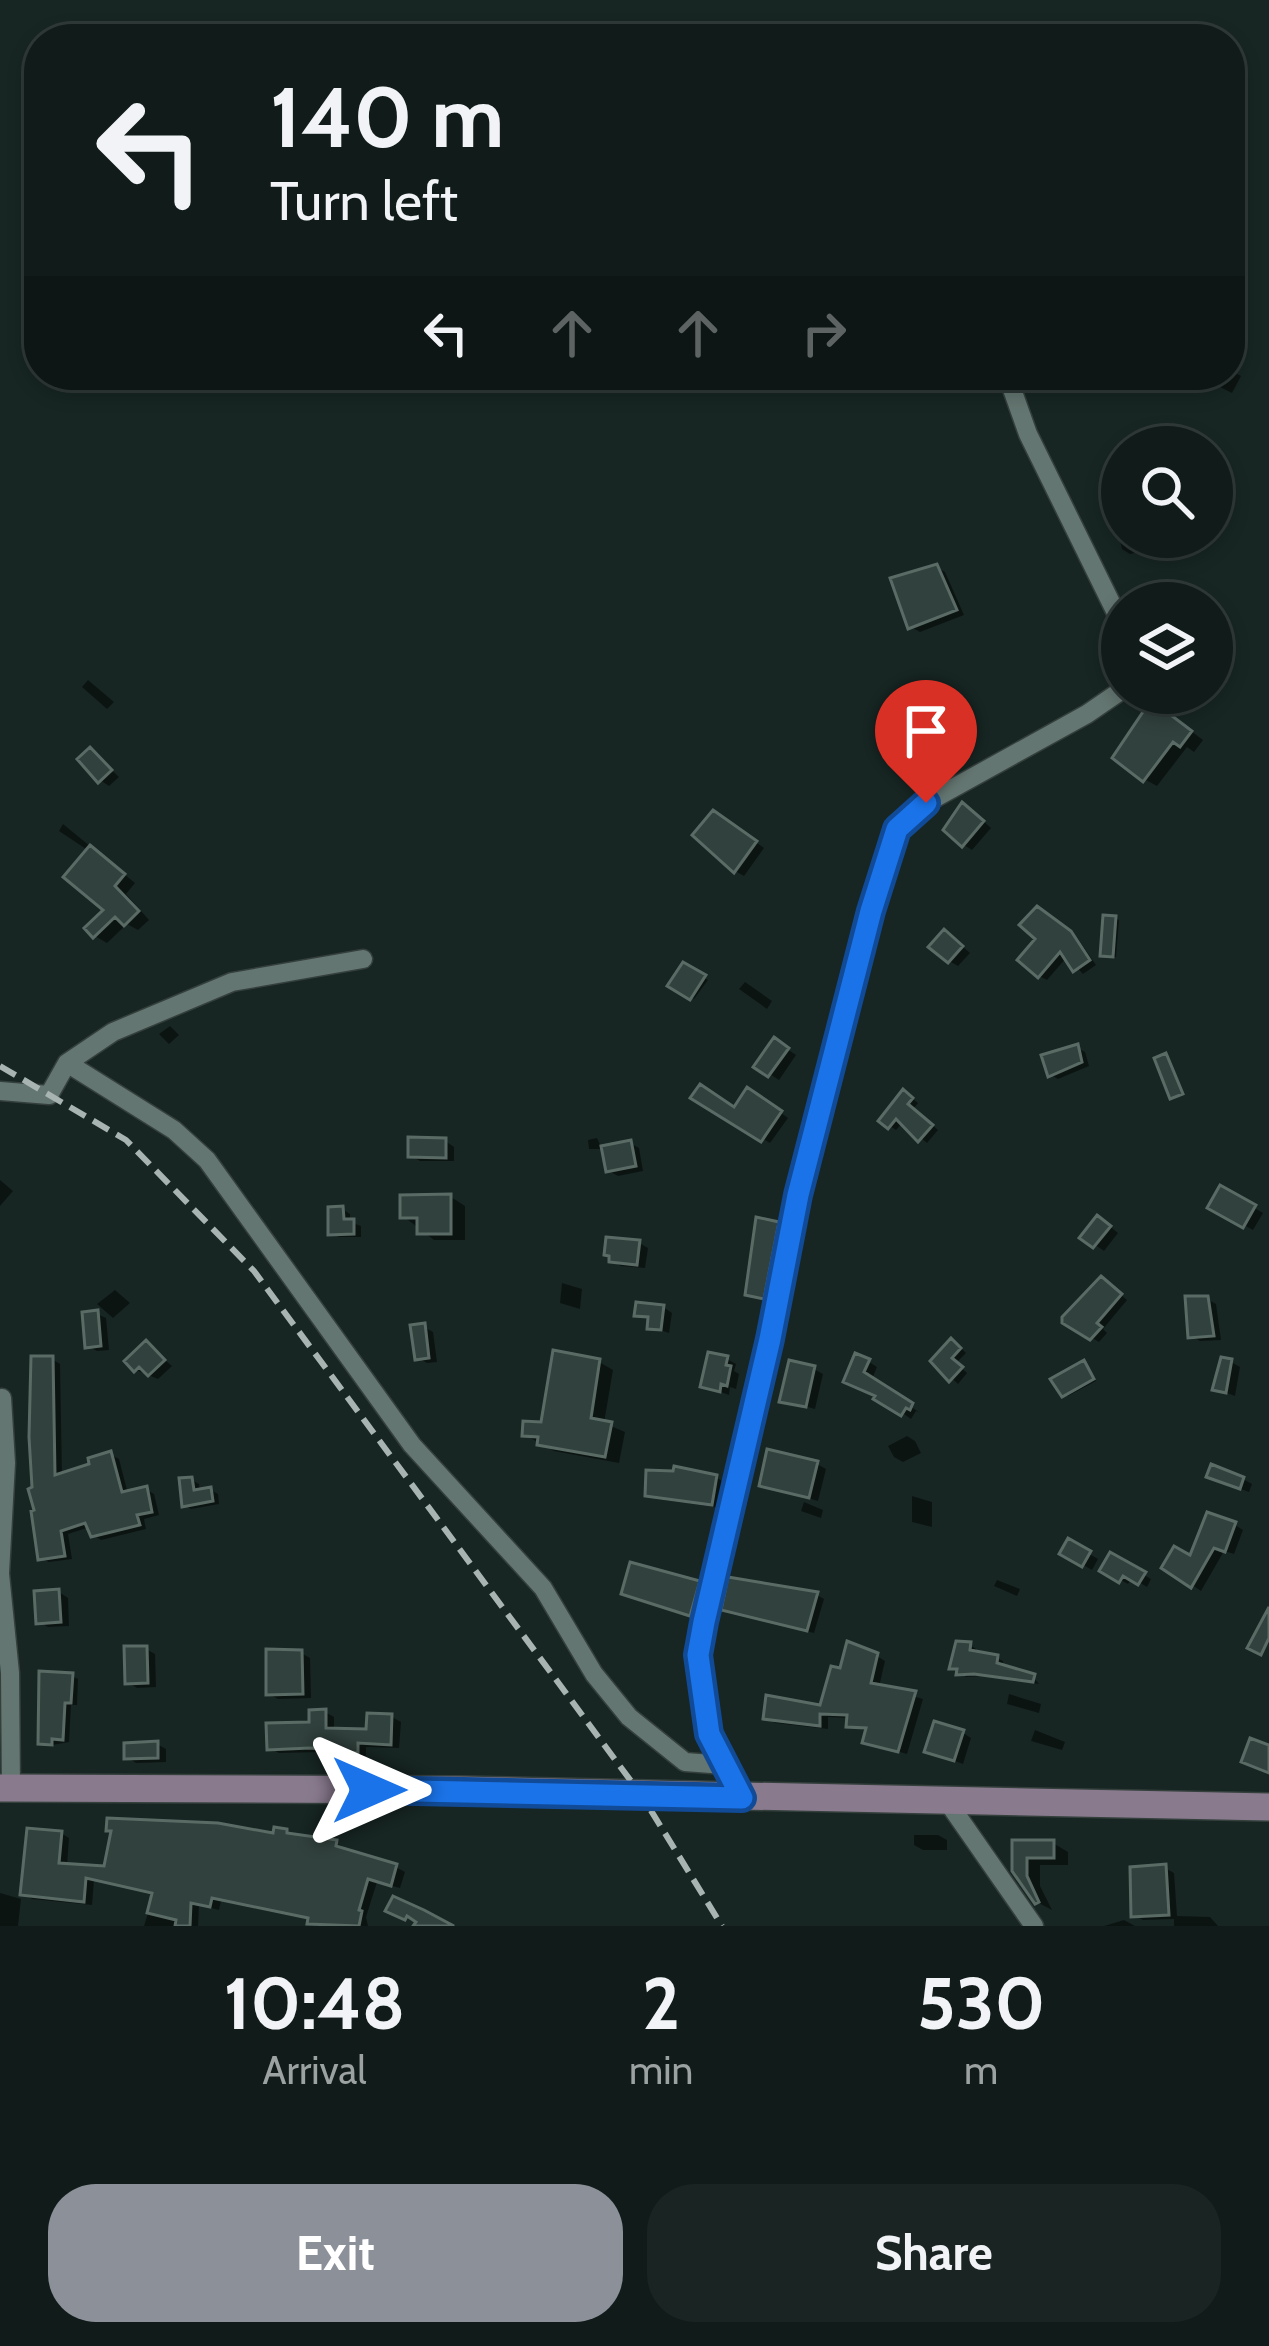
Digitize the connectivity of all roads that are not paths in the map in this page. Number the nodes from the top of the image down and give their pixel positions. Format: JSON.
{"nodes":[{"id":1,"x":1012,"y":390,"type":"edge"},
{"id":2,"x":1101,"y":582,"type":"edge"},
{"id":3,"x":1101,"y":704,"type":"edge"},
{"id":4,"x":363,"y":959,"type":"dead end"},
{"id":5,"x":67,"y":1063,"type":"junction"},
{"id":6,"x":0,"y":1090,"type":"edge"},
{"id":7,"x":2,"y":1398,"type":"edge"},
{"id":8,"x":0,"y":1574,"type":"edge"},
{"id":9,"x":725,"y":1765,"type":"junction"},
{"id":10,"x":6,"y":1788,"type":"edge"},
{"id":11,"x":742,"y":1798,"type":"junction"},
{"id":12,"x":947,"y":1801,"type":"junction"},
{"id":13,"x":1269,"y":1807,"type":"edge"},
{"id":14,"x":1034,"y":1926,"type":"edge"}],
"edges":[{"from":1,"to":2,"type":"street"},
{"from":3,"to":9,"type":"street"},
{"from":4,"to":5,"type":"street"},
{"from":5,"to":6,"type":"street"},
{"from":5,"to":9,"type":"street"},
{"from":7,"to":8,"type":"street"},
{"from":8,"to":10,"type":"street"},
{"from":9,"to":11,"type":"street"},
{"from":10,"to":11,"type":"street"},
{"from":11,"to":12,"type":"street"},
{"from":12,"to":13,"type":"street"},
{"from":12,"to":14,"type":"street"}]}
